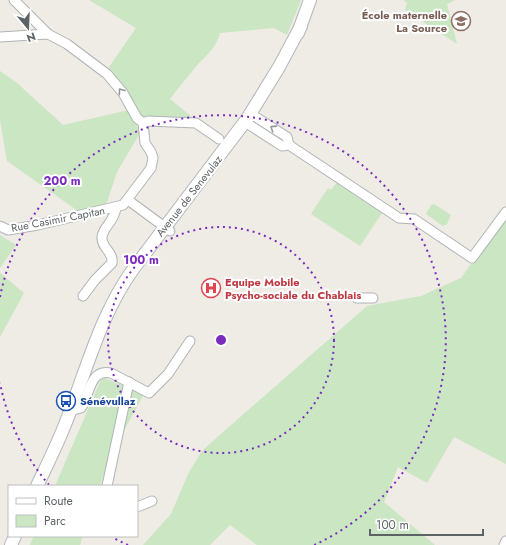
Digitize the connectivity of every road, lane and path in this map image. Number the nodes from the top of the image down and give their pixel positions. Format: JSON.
{"nodes":[{"id":1,"x":14,"y":0,"type":"edge"},
{"id":2,"x":310,"y":0,"type":"edge"},
{"id":3,"x":48,"y":34,"type":"junction"},
{"id":4,"x":0,"y":37,"type":"edge"},
{"id":5,"x":251,"y":120,"type":"junction"},
{"id":6,"x":143,"y":123,"type":"junction"},
{"id":7,"x":218,"y":139,"type":"dead end"},
{"id":8,"x":128,"y":200,"type":"junction"},
{"id":9,"x":116,"y":208,"type":"junction"},
{"id":10,"x":506,"y":212,"type":"edge"},
{"id":11,"x":0,"y":226,"type":"edge"},
{"id":12,"x":167,"y":229,"type":"junction"},
{"id":13,"x":83,"y":296,"type":"dead end"},
{"id":14,"x":357,"y":298,"type":"dead end"},
{"id":15,"x":373,"y":298,"type":"dead end"},
{"id":16,"x":190,"y":341,"type":"dead end"},
{"id":17,"x":128,"y":382,"type":"junction"},
{"id":18,"x":70,"y":411,"type":"junction"},
{"id":19,"x":37,"y":485,"type":"edge"},
{"id":20,"x":107,"y":485,"type":"edge"},
{"id":21,"x":152,"y":501,"type":"dead end"},
{"id":22,"x":138,"y":507,"type":"edge"},
{"id":23,"x":506,"y":541,"type":"edge"},
{"id":24,"x":504,"y":545,"type":"edge"}],
"edges":[{"from":1,"to":3,"type":"street"},
{"from":2,"to":5,"type":"main road","name":"Avenue de Senevulaz"},
{"from":3,"to":4,"type":"street"},
{"from":6,"to":3,"type":"street","one_way":true},
{"from":5,"to":10,"type":"street"},
{"from":5,"to":12,"type":"main road","name":"Avenue de Senevulaz"},
{"from":6,"to":7,"type":"street"},
{"from":6,"to":8,"type":"street","name":"Rue Casimir Capitan"},
{"from":8,"to":9,"type":"street","name":"Rue Casimir Capitan"},
{"from":8,"to":12,"type":"street"},
{"from":9,"to":11,"type":"street","name":"Rue Casimir Capitan"},
{"from":9,"to":13,"type":"street","name":"Rue Casimir Capitan"},
{"from":12,"to":18,"type":"main road","name":"Avenue de Senevulaz"},
{"from":14,"to":15,"type":"street"},
{"from":16,"to":17,"type":"street"},
{"from":17,"to":18,"type":"street"},
{"from":17,"to":20,"type":"street"},
{"from":18,"to":19,"type":"main road","name":"Avenue de Senevulaz"},
{"from":21,"to":22,"type":"street"},
{"from":23,"to":24,"type":"street"}]}
